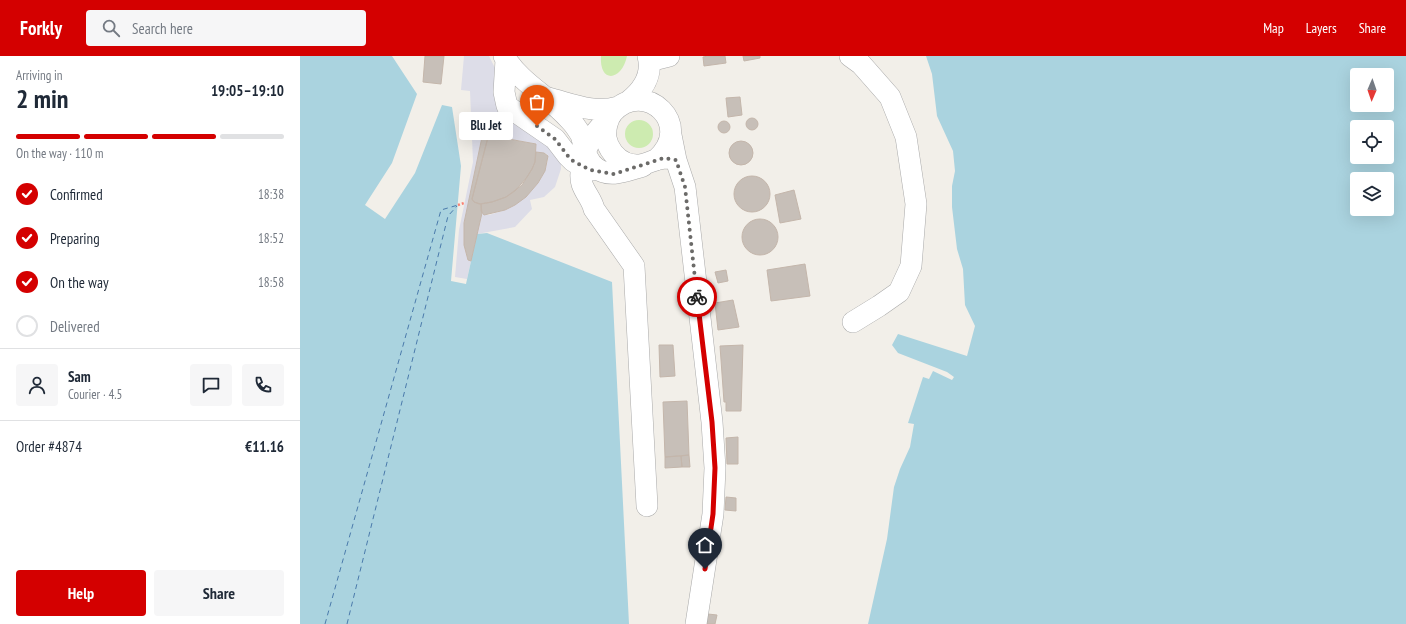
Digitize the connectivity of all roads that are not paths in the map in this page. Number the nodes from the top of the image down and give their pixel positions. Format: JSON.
{"nodes":[{"id":1,"x":669,"y":56,"type":"edge"},
{"id":2,"x":850,"y":56,"type":"edge"},
{"id":3,"x":505,"y":58,"type":"edge"},
{"id":4,"x":649,"y":59,"type":"edge"},
{"id":5,"x":544,"y":97,"type":"junction"},
{"id":6,"x":619,"y":108,"type":"junction"},
{"id":7,"x":583,"y":160,"type":"junction"},
{"id":8,"x":660,"y":161,"type":"junction"},
{"id":9,"x":614,"y":172,"type":"junction"},
{"id":10,"x":592,"y":201,"type":"junction"},
{"id":11,"x":853,"y":322,"type":"dead end"},
{"id":12,"x":647,"y":506,"type":"dead end"},
{"id":13,"x":696,"y":624,"type":"edge"}],
"edges":[{"from":1,"to":4,"type":"street"},
{"from":2,"to":11,"type":"street"},
{"from":3,"to":5,"type":"street"},
{"from":3,"to":7,"type":"street"},
{"from":4,"to":6,"type":"street"},
{"from":5,"to":6,"type":"street"},
{"from":5,"to":7,"type":"street"},
{"from":6,"to":7,"type":"street"},
{"from":6,"to":8,"type":"street"},
{"from":6,"to":8,"type":"street"},
{"from":7,"to":9,"type":"street"},
{"from":7,"to":10,"type":"street"},
{"from":8,"to":9,"type":"street"},
{"from":8,"to":13,"type":"street"},
{"from":9,"to":10,"type":"street"},
{"from":10,"to":12,"type":"street"}]}
